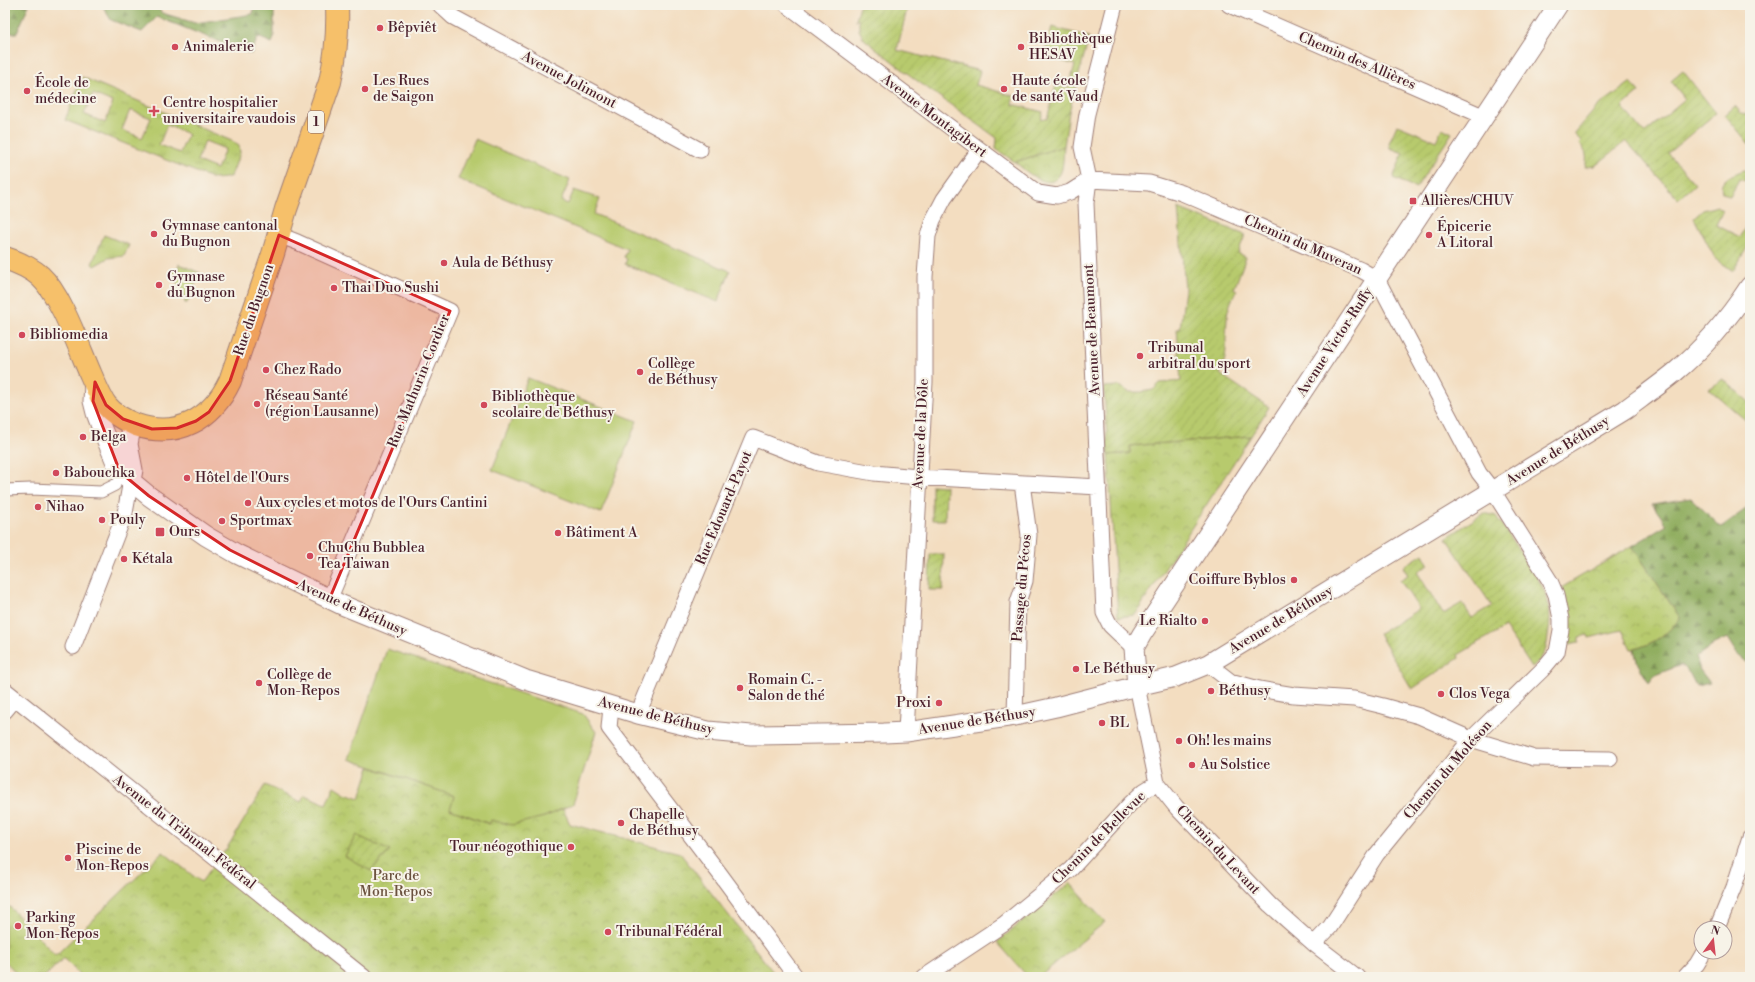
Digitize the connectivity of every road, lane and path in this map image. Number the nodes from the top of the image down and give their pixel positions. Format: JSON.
{"nodes":[{"id":1,"x":336,"y":5,"type":"edge"},
{"id":2,"x":440,"y":5,"type":"edge"},
{"id":3,"x":787,"y":5,"type":"edge"},
{"id":4,"x":1115,"y":5,"type":"edge"},
{"id":5,"x":1228,"y":5,"type":"edge"},
{"id":6,"x":1558,"y":5,"type":"edge"},
{"id":7,"x":1485,"y":117,"type":"junction"},
{"id":8,"x":700,"y":150,"type":"dead end"},
{"id":9,"x":979,"y":150,"type":"junction"},
{"id":10,"x":1089,"y":180,"type":"junction"},
{"id":11,"x":279,"y":235,"type":"junction"},
{"id":12,"x":5,"y":258,"type":"edge"},
{"id":13,"x":1377,"y":279,"type":"junction"},
{"id":14,"x":1750,"y":286,"type":"edge"},
{"id":15,"x":94,"y":382,"type":"junction"},
{"id":16,"x":142,"y":426,"type":"junction"},
{"id":17,"x":918,"y":477,"type":"junction"},
{"id":18,"x":123,"y":483,"type":"junction"},
{"id":19,"x":1022,"y":483,"type":"junction"},
{"id":20,"x":1099,"y":487,"type":"junction"},
{"id":21,"x":5,"y":490,"type":"edge"},
{"id":22,"x":1493,"y":491,"type":"junction"},
{"id":23,"x":329,"y":600,"type":"junction"},
{"id":24,"x":73,"y":647,"type":"dead end"},
{"id":25,"x":1134,"y":648,"type":"junction"},
{"id":26,"x":1208,"y":664,"type":"junction"},
{"id":27,"x":1137,"y":686,"type":"junction"},
{"id":28,"x":10,"y":694,"type":"edge"},
{"id":29,"x":611,"y":706,"type":"junction"},
{"id":30,"x":5,"y":711,"type":"edge"},
{"id":31,"x":638,"y":714,"type":"junction"},
{"id":32,"x":1015,"y":716,"type":"junction"},
{"id":33,"x":906,"y":732,"type":"junction"},
{"id":34,"x":1471,"y":740,"type":"junction"},
{"id":35,"x":1610,"y":759,"type":"dead end"},
{"id":36,"x":1157,"y":783,"type":"junction"},
{"id":37,"x":1750,"y":836,"type":"edge"},
{"id":38,"x":1720,"y":920,"type":"edge"},
{"id":39,"x":1314,"y":944,"type":"junction"},
{"id":40,"x":1699,"y":960,"type":"edge"},
{"id":41,"x":364,"y":977,"type":"edge"},
{"id":42,"x":796,"y":977,"type":"edge"},
{"id":43,"x":924,"y":977,"type":"edge"},
{"id":44,"x":1358,"y":977,"type":"edge"},
{"id":45,"x":1685,"y":977,"type":"edge"}],
"edges":[{"from":1,"to":11,"type":"main road","name":"Rue du Bugnon","number":"1"},
{"from":2,"to":8,"type":"street","name":"Avenue Jolimont"},
{"from":3,"to":9,"type":"street","name":"Avenue Montagibert"},
{"from":4,"to":10,"type":"street","name":"Avenue de Beaumont"},
{"from":5,"to":7,"type":"street","name":"Chemin des Allières"},
{"from":6,"to":7,"type":"street","name":"Avenue Victor-Ruffy"},
{"from":7,"to":13,"type":"street","name":"Avenue Victor-Ruffy"},
{"from":9,"to":10,"type":"street","name":"Avenue Montagibert"},
{"from":9,"to":17,"type":"street","name":"Avenue de la Dôle"},
{"from":10,"to":13,"type":"street","name":"Chemin du Muveran"},
{"from":10,"to":20,"type":"street","name":"Avenue de Beaumont"},
{"from":11,"to":16,"type":"main road","name":"Rue du Bugnon","number":"1"},
{"from":11,"to":23,"type":"street","name":"Rue Mathurin-Cordier"},
{"from":12,"to":15,"type":"main road"},
{"from":13,"to":22,"type":"street","name":"Chemin du Muveran"},
{"from":13,"to":25,"type":"street","name":"Avenue Victor-Ruffy"},
{"from":14,"to":22,"type":"street","name":"Avenue de Béthusy"},
{"from":15,"to":16,"type":"main road"},
{"from":15,"to":18,"type":"street","name":"Avenue de Béthusy"},
{"from":16,"to":18,"type":"street"},
{"from":17,"to":19,"type":"street"},
{"from":17,"to":31,"type":"street","name":"Rue Edouard-Payot"},
{"from":17,"to":33,"type":"street","name":"Avenue de la Dôle"},
{"from":18,"to":21,"type":"street"},
{"from":18,"to":23,"type":"street","name":"Avenue de Béthusy"},
{"from":18,"to":24,"type":"street"},
{"from":19,"to":20,"type":"street"},
{"from":19,"to":32,"type":"street","name":"Passage du Pécos"},
{"from":20,"to":25,"type":"street","name":"Avenue de Beaumont"},
{"from":22,"to":26,"type":"street","name":"Avenue de Béthusy"},
{"from":22,"to":34,"type":"street","name":"Chemin du Moléson"},
{"from":23,"to":29,"type":"street","name":"Avenue de Béthusy"},
{"from":25,"to":27,"type":"street"},
{"from":26,"to":27,"type":"street","name":"Avenue de Béthusy"},
{"from":26,"to":34,"type":"street"},
{"from":27,"to":32,"type":"street","name":"Avenue de Béthusy"},
{"from":27,"to":36,"type":"street","name":"Chemin du Levant"},
{"from":28,"to":30,"type":"street","name":"Avenue du Tribunal-Fédéral"},
{"from":28,"to":41,"type":"street","name":"Avenue du Tribunal-Fédéral"},
{"from":29,"to":31,"type":"street","name":"Avenue de Béthusy"},
{"from":29,"to":42,"type":"street"},
{"from":31,"to":33,"type":"street","name":"Avenue de Béthusy"},
{"from":32,"to":33,"type":"street","name":"Avenue de Béthusy"},
{"from":34,"to":35,"type":"street"},
{"from":34,"to":39,"type":"street","name":"Chemin du Moléson"},
{"from":36,"to":39,"type":"street","name":"Chemin du Levant"},
{"from":36,"to":43,"type":"street","name":"Chemin de Bellevue"},
{"from":37,"to":38,"type":"street"},
{"from":39,"to":44,"type":"street","name":"Chemin du Levant"},
{"from":40,"to":45,"type":"street"}]}
